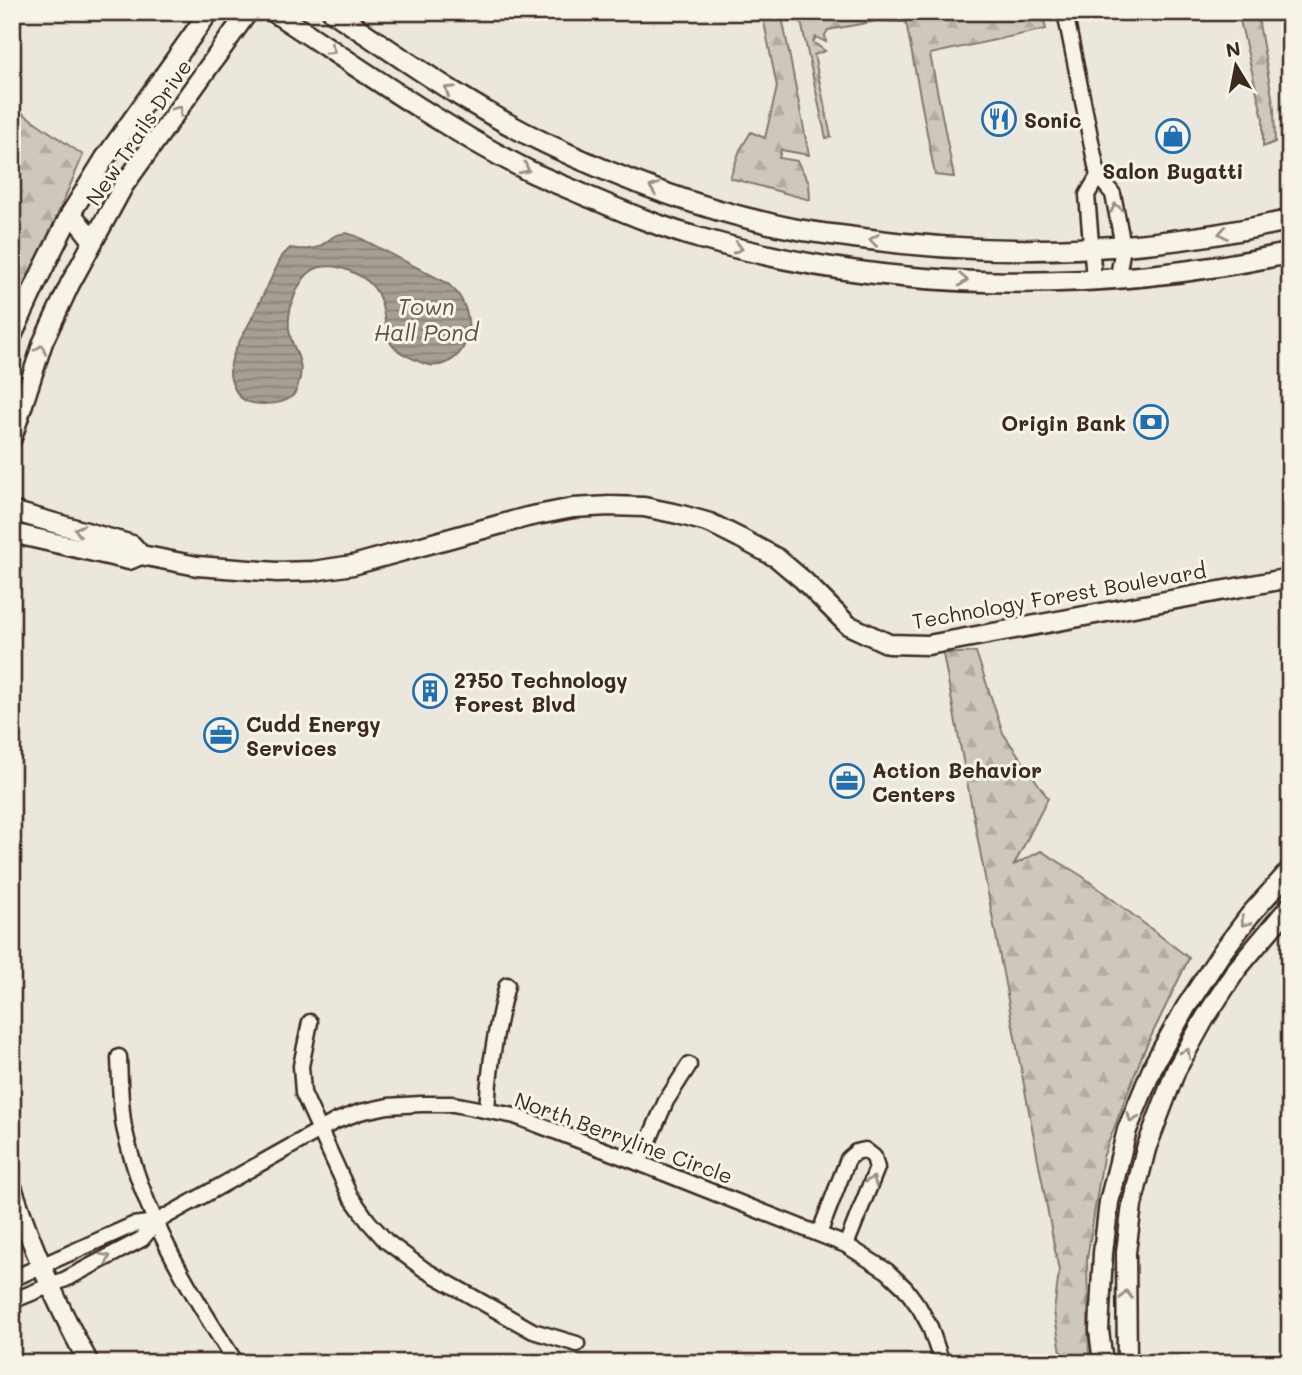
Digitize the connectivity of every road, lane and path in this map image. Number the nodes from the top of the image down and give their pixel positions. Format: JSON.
{"nodes":[{"id":1,"x":209,"y":12,"type":"edge"},
{"id":2,"x":248,"y":12,"type":"edge"},
{"id":3,"x":274,"y":12,"type":"edge"},
{"id":4,"x":333,"y":12,"type":"edge"},
{"id":5,"x":1065,"y":12,"type":"edge"},
{"id":6,"x":1098,"y":176,"type":"junction"},
{"id":7,"x":71,"y":213,"type":"junction"},
{"id":8,"x":1290,"y":220,"type":"edge"},
{"id":9,"x":105,"y":221,"type":"junction"},
{"id":10,"x":93,"y":242,"type":"junction"},
{"id":11,"x":1123,"y":246,"type":"junction"},
{"id":12,"x":1093,"y":248,"type":"junction"},
{"id":13,"x":1290,"y":253,"type":"edge"},
{"id":14,"x":1118,"y":277,"type":"junction"},
{"id":15,"x":1094,"y":279,"type":"junction"},
{"id":16,"x":12,"y":336,"type":"edge"},
{"id":17,"x":12,"y":438,"type":"edge"},
{"id":18,"x":12,"y":510,"type":"edge"},
{"id":19,"x":12,"y":533,"type":"edge"},
{"id":20,"x":141,"y":555,"type":"junction"},
{"id":21,"x":1290,"y":578,"type":"edge"},
{"id":22,"x":1290,"y":870,"type":"edge"},
{"id":23,"x":1290,"y":906,"type":"edge"},
{"id":24,"x":1220,"y":956,"type":"junction"},
{"id":25,"x":1237,"y":969,"type":"junction"},
{"id":26,"x":506,"y":985,"type":"dead end"},
{"id":27,"x":310,"y":1022,"type":"dead end"},
{"id":28,"x":119,"y":1057,"type":"dead end"},
{"id":29,"x":689,"y":1065,"type":"dead end"},
{"id":30,"x":487,"y":1110,"type":"junction"},
{"id":31,"x":318,"y":1130,"type":"junction"},
{"id":32,"x":639,"y":1163,"type":"junction"},
{"id":33,"x":12,"y":1187,"type":"edge"},
{"id":34,"x":156,"y":1222,"type":"junction"},
{"id":35,"x":819,"y":1234,"type":"junction"},
{"id":36,"x":846,"y":1245,"type":"junction"},
{"id":37,"x":42,"y":1265,"type":"junction"},
{"id":38,"x":12,"y":1279,"type":"edge"},
{"id":39,"x":51,"y":1286,"type":"junction"},
{"id":40,"x":12,"y":1301,"type":"edge"},
{"id":41,"x":1099,"y":1330,"type":"junction"},
{"id":42,"x":1125,"y":1331,"type":"junction"},
{"id":43,"x":578,"y":1345,"type":"dead end"},
{"id":44,"x":89,"y":1363,"type":"edge"},
{"id":45,"x":236,"y":1363,"type":"edge"},
{"id":46,"x":942,"y":1363,"type":"edge"},
{"id":47,"x":1103,"y":1363,"type":"edge"},
{"id":48,"x":1126,"y":1363,"type":"edge"}],
"edges":[{"from":1,"to":7,"type":"street","name":"New Trails Drive"},
{"from":9,"to":2,"type":"street","name":"New Trails Drive","one_way":true},
{"from":3,"to":15,"type":"main road","one_way":true},
{"from":12,"to":4,"type":"main road","one_way":true},
{"from":5,"to":6,"type":"street"},
{"from":11,"to":6,"type":"street","one_way":true},
{"from":6,"to":12,"type":"street"},
{"from":7,"to":9,"type":"street"},
{"from":7,"to":10,"type":"street"},
{"from":7,"to":16,"type":"street","name":"New Trails Drive"},
{"from":8,"to":11,"type":"main road","one_way":true},
{"from":9,"to":10,"type":"street","name":"New Trails Drive"},
{"from":17,"to":10,"type":"street","name":"New Trails Drive","one_way":true},
{"from":11,"to":12,"type":"main road"},
{"from":11,"to":14,"type":"street"},
{"from":12,"to":15,"type":"street"},
{"from":13,"to":14,"type":"main road"},
{"from":14,"to":15,"type":"main road"},
{"from":20,"to":18,"type":"street","name":"Technology Forest Boulevard","one_way":true},
{"from":19,"to":20,"type":"street"},
{"from":20,"to":21,"type":"street","name":"Technology Forest Boulevard"},
{"from":22,"to":24,"type":"street","one_way":true},
{"from":23,"to":25,"type":"street"},
{"from":24,"to":25,"type":"street"},
{"from":24,"to":41,"type":"street","one_way":true},
{"from":42,"to":25,"type":"street","one_way":true},
{"from":26,"to":30,"type":"street"},
{"from":27,"to":31,"type":"street"},
{"from":28,"to":34,"type":"street"},
{"from":29,"to":32,"type":"street"},
{"from":30,"to":31,"type":"street","name":"North Berryline Circle"},
{"from":30,"to":32,"type":"street","name":"North Berryline Circle"},
{"from":31,"to":34,"type":"street","name":"North Berryline Circle"},
{"from":31,"to":43,"type":"street"},
{"from":32,"to":35,"type":"street","name":"North Berryline Circle"},
{"from":33,"to":37,"type":"street"},
{"from":34,"to":37,"type":"street","name":"North Berryline Circle"},
{"from":39,"to":34,"type":"street","name":"North Berryline Circle","one_way":true},
{"from":34,"to":45,"type":"street"},
{"from":35,"to":36,"type":"street","name":"North Berryline Circle"},
{"from":36,"to":35,"type":"street","one_way":true},
{"from":36,"to":46,"type":"street","name":"North Berryline Circle"},
{"from":37,"to":38,"type":"street","name":"North Berryline Circle"},
{"from":37,"to":39,"type":"street"},
{"from":39,"to":40,"type":"street","name":"North Berryline Circle"},
{"from":39,"to":44,"type":"street"},
{"from":41,"to":42,"type":"street"},
{"from":41,"to":47,"type":"street"},
{"from":42,"to":48,"type":"street"}]}
